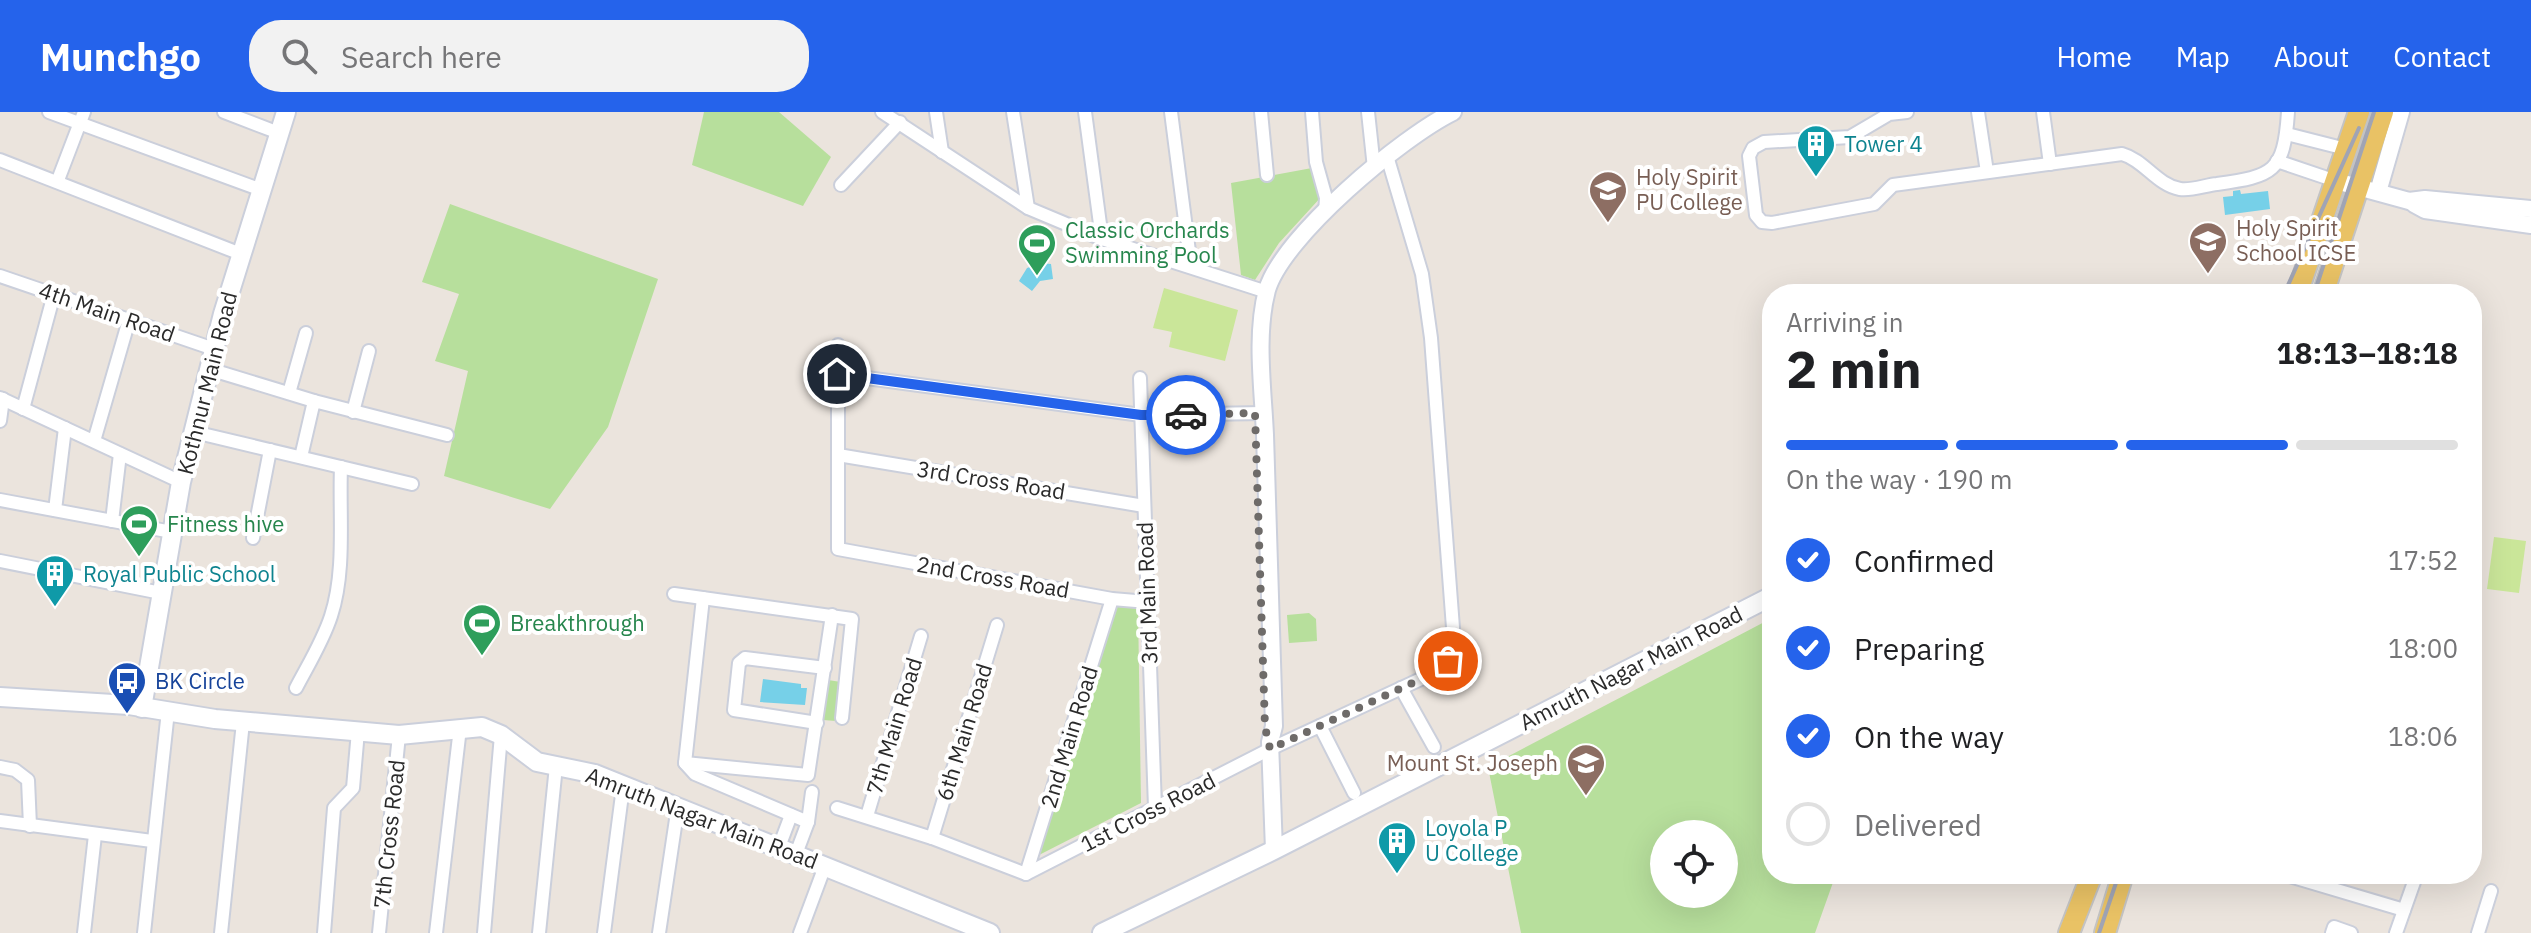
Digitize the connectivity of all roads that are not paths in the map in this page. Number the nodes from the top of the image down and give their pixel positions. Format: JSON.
{"nodes":[{"id":1,"x":49,"y":112,"type":"edge"},
{"id":2,"x":224,"y":112,"type":"edge"},
{"id":3,"x":286,"y":112,"type":"edge"},
{"id":4,"x":882,"y":112,"type":"edge"},
{"id":5,"x":936,"y":112,"type":"edge"},
{"id":6,"x":1013,"y":112,"type":"edge"},
{"id":7,"x":1085,"y":112,"type":"edge"},
{"id":8,"x":1171,"y":112,"type":"edge"},
{"id":9,"x":1261,"y":112,"type":"edge"},
{"id":10,"x":1312,"y":112,"type":"edge"},
{"id":11,"x":1368,"y":112,"type":"edge"},
{"id":12,"x":1433,"y":112,"type":"edge"},
{"id":13,"x":1453,"y":112,"type":"edge"},
{"id":14,"x":1907,"y":112,"type":"edge"},
{"id":15,"x":1978,"y":112,"type":"edge"},
{"id":16,"x":2043,"y":112,"type":"edge"},
{"id":17,"x":2288,"y":112,"type":"edge"},
{"id":18,"x":2359,"y":112,"type":"edge"},
{"id":19,"x":2383,"y":112,"type":"edge"},
{"id":20,"x":2401,"y":112,"type":"edge"},
{"id":21,"x":82,"y":118,"type":"edge"},
{"id":22,"x":900,"y":122,"type":"junction"},
{"id":23,"x":279,"y":133,"type":"junction"},
{"id":24,"x":2287,"y":134,"type":"junction"},
{"id":25,"x":2346,"y":149,"type":"junction"},
{"id":26,"x":942,"y":152,"type":"junction"},
{"id":27,"x":0,"y":160,"type":"edge"},
{"id":28,"x":1378,"y":161,"type":"junction"},
{"id":29,"x":2277,"y":161,"type":"junction"},
{"id":30,"x":2050,"y":164,"type":"junction"},
{"id":31,"x":1987,"y":172,"type":"junction"},
{"id":32,"x":1267,"y":175,"type":"dead end"},
{"id":33,"x":58,"y":180,"type":"junction"},
{"id":34,"x":2336,"y":181,"type":"junction"},
{"id":35,"x":841,"y":185,"type":"dead end"},
{"id":36,"x":2358,"y":186,"type":"junction"},
{"id":37,"x":259,"y":189,"type":"junction"},
{"id":38,"x":2378,"y":192,"type":"junction"},
{"id":39,"x":2409,"y":201,"type":"junction"},
{"id":40,"x":1326,"y":206,"type":"junction"},
{"id":41,"x":1028,"y":208,"type":"junction"},
{"id":42,"x":2531,"y":209,"type":"edge"},
{"id":43,"x":2531,"y":225,"type":"edge"},
{"id":44,"x":1102,"y":239,"type":"junction"},
{"id":45,"x":241,"y":254,"type":"junction"},
{"id":46,"x":1191,"y":267,"type":"junction"},
{"id":47,"x":0,"y":276,"type":"edge"},
{"id":48,"x":2300,"y":284,"type":"edge"},
{"id":49,"x":2326,"y":284,"type":"edge"},
{"id":50,"x":1263,"y":291,"type":"junction"},
{"id":51,"x":54,"y":294,"type":"junction"},
{"id":52,"x":129,"y":320,"type":"junction"},
{"id":53,"x":306,"y":333,"type":"dead end"},
{"id":54,"x":838,"y":345,"type":"dead end"},
{"id":55,"x":214,"y":349,"type":"junction"},
{"id":56,"x":369,"y":351,"type":"dead end"},
{"id":57,"x":209,"y":369,"type":"junction"},
{"id":58,"x":837,"y":374,"type":"junction"},
{"id":59,"x":1140,"y":378,"type":"dead end"},
{"id":60,"x":289,"y":393,"type":"junction"},
{"id":61,"x":2,"y":399,"type":"edge"},
{"id":62,"x":314,"y":401,"type":"junction"},
{"id":63,"x":23,"y":409,"type":"junction"},
{"id":64,"x":353,"y":412,"type":"junction"},
{"id":65,"x":1260,"y":413,"type":"junction"},
{"id":66,"x":1141,"y":415,"type":"junction"},
{"id":67,"x":0,"y":421,"type":"edge"},
{"id":68,"x":65,"y":428,"type":"junction"},
{"id":69,"x":194,"y":432,"type":"junction"},
{"id":70,"x":447,"y":435,"type":"dead end"},
{"id":71,"x":94,"y":441,"type":"junction"},
{"id":72,"x":270,"y":450,"type":"junction"},
{"id":73,"x":120,"y":454,"type":"junction"},
{"id":74,"x":838,"y":455,"type":"junction"},
{"id":75,"x":301,"y":457,"type":"junction"},
{"id":76,"x":341,"y":467,"type":"junction"},
{"id":77,"x":181,"y":482,"type":"junction"},
{"id":78,"x":412,"y":484,"type":"dead end"},
{"id":79,"x":0,"y":500,"type":"edge"},
{"id":80,"x":1144,"y":506,"type":"junction"},
{"id":81,"x":55,"y":510,"type":"junction"},
{"id":82,"x":112,"y":521,"type":"junction"},
{"id":83,"x":172,"y":532,"type":"junction"},
{"id":84,"x":253,"y":538,"type":"dead end"},
{"id":85,"x":0,"y":561,"type":"edge"},
{"id":86,"x":161,"y":593,"type":"junction"},
{"id":87,"x":674,"y":594,"type":"dead end"},
{"id":88,"x":703,"y":598,"type":"junction"},
{"id":89,"x":1112,"y":599,"type":"junction"},
{"id":90,"x":1762,"y":601,"type":"edge"},
{"id":91,"x":1148,"y":602,"type":"junction"},
{"id":92,"x":832,"y":615,"type":"junction"},
{"id":93,"x":997,"y":625,"type":"dead end"},
{"id":94,"x":921,"y":636,"type":"dead end"},
{"id":95,"x":825,"y":668,"type":"junction"},
{"id":96,"x":0,"y":687,"type":"edge"},
{"id":97,"x":296,"y":688,"type":"dead end"},
{"id":98,"x":1401,"y":688,"type":"junction"},
{"id":99,"x":0,"y":697,"type":"edge"},
{"id":100,"x":31,"y":697,"type":"junction"},
{"id":101,"x":142,"y":708,"type":"junction"},
{"id":102,"x":168,"y":711,"type":"junction"},
{"id":103,"x":842,"y":718,"type":"dead end"},
{"id":104,"x":243,"y":722,"type":"junction"},
{"id":105,"x":817,"y":723,"type":"junction"},
{"id":106,"x":1320,"y":726,"type":"junction"},
{"id":107,"x":460,"y":728,"type":"junction"},
{"id":108,"x":358,"y":731,"type":"junction"},
{"id":109,"x":399,"y":735,"type":"junction"},
{"id":110,"x":501,"y":735,"type":"junction"},
{"id":111,"x":1270,"y":745,"type":"junction"},
{"id":112,"x":1434,"y":747,"type":"dead end"},
{"id":113,"x":685,"y":763,"type":"junction"},
{"id":114,"x":556,"y":766,"type":"junction"},
{"id":115,"x":0,"y":767,"type":"edge"},
{"id":116,"x":623,"y":787,"type":"junction"},
{"id":117,"x":812,"y":792,"type":"dead end"},
{"id":118,"x":1354,"y":793,"type":"dead end"},
{"id":119,"x":678,"y":806,"type":"junction"},
{"id":120,"x":837,"y":808,"type":"dead end"},
{"id":121,"x":1155,"y":808,"type":"junction"},
{"id":122,"x":791,"y":815,"type":"junction"},
{"id":123,"x":867,"y":816,"type":"junction"},
{"id":124,"x":0,"y":821,"type":"edge"},
{"id":125,"x":808,"y":822,"type":"junction"},
{"id":126,"x":30,"y":826,"type":"junction"},
{"id":127,"x":95,"y":835,"type":"junction"},
{"id":128,"x":932,"y":838,"type":"junction"},
{"id":129,"x":152,"y":841,"type":"junction"},
{"id":130,"x":787,"y":850,"type":"junction"},
{"id":131,"x":1274,"y":850,"type":"junction"},
{"id":132,"x":825,"y":866,"type":"junction"},
{"id":133,"x":1026,"y":874,"type":"junction"},
{"id":134,"x":2088,"y":884,"type":"edge"},
{"id":135,"x":2120,"y":884,"type":"edge"},
{"id":136,"x":2317,"y":884,"type":"edge"},
{"id":137,"x":2413,"y":884,"type":"edge"},
{"id":138,"x":2491,"y":891,"type":"dead end"},
{"id":139,"x":2404,"y":910,"type":"junction"},
{"id":140,"x":84,"y":933,"type":"edge"},
{"id":141,"x":144,"y":933,"type":"edge"},
{"id":142,"x":221,"y":933,"type":"edge"},
{"id":143,"x":324,"y":933,"type":"edge"},
{"id":144,"x":379,"y":933,"type":"edge"},
{"id":145,"x":436,"y":933,"type":"edge"},
{"id":146,"x":484,"y":933,"type":"edge"},
{"id":147,"x":539,"y":933,"type":"edge"},
{"id":148,"x":604,"y":933,"type":"edge"},
{"id":149,"x":659,"y":933,"type":"edge"},
{"id":150,"x":800,"y":933,"type":"edge"},
{"id":151,"x":990,"y":933,"type":"edge"},
{"id":152,"x":1102,"y":933,"type":"edge"},
{"id":153,"x":2069,"y":933,"type":"edge"},
{"id":154,"x":2105,"y":933,"type":"edge"},
{"id":155,"x":2332,"y":933,"type":"edge"},
{"id":156,"x":2351,"y":933,"type":"edge"},
{"id":157,"x":2396,"y":933,"type":"edge"},
{"id":158,"x":2478,"y":933,"type":"edge"}],
"edges":[{"from":1,"to":21,"type":"street"},
{"from":2,"to":23,"type":"street"},
{"from":3,"to":23,"type":"main road","name":"Kothnur Main Road"},
{"from":4,"to":22,"type":"street"},
{"from":5,"to":26,"type":"street"},
{"from":6,"to":41,"type":"street"},
{"from":7,"to":44,"type":"street"},
{"from":8,"to":46,"type":"street"},
{"from":9,"to":32,"type":"street"},
{"from":10,"to":40,"type":"street"},
{"from":11,"to":28,"type":"street"},
{"from":12,"to":28,"type":"street"},
{"from":13,"to":28,"type":"street"},
{"from":14,"to":31,"type":"street"},
{"from":15,"to":31,"type":"street"},
{"from":16,"to":30,"type":"street"},
{"from":17,"to":24,"type":"street"},
{"from":18,"to":25,"type":"main road"},
{"from":19,"to":36,"type":"main road"},
{"from":20,"to":38,"type":"street"},
{"from":21,"to":33,"type":"street"},
{"from":21,"to":37,"type":"street"},
{"from":22,"to":26,"type":"street"},
{"from":22,"to":35,"type":"street"},
{"from":23,"to":37,"type":"main road","name":"Kothnur Main Road"},
{"from":24,"to":25,"type":"street"},
{"from":24,"to":29,"type":"street"},
{"from":25,"to":34,"type":"main road"},
{"from":26,"to":41,"type":"street"},
{"from":27,"to":33,"type":"street"},
{"from":28,"to":40,"type":"street"},
{"from":28,"to":98,"type":"street","name":"1st Cross Road"},
{"from":29,"to":30,"type":"street"},
{"from":29,"to":34,"type":"street"},
{"from":30,"to":31,"type":"street"},
{"from":33,"to":45,"type":"street"},
{"from":34,"to":36,"type":"street"},
{"from":34,"to":48,"type":"main road"},
{"from":36,"to":38,"type":"street"},
{"from":36,"to":49,"type":"main road"},
{"from":37,"to":45,"type":"main road","name":"Kothnur Main Road"},
{"from":38,"to":39,"type":"street"},
{"from":39,"to":42,"type":"street"},
{"from":39,"to":43,"type":"street"},
{"from":40,"to":50,"type":"street"},
{"from":41,"to":44,"type":"street"},
{"from":44,"to":46,"type":"street"},
{"from":45,"to":55,"type":"main road","name":"Kothnur Main Road"},
{"from":46,"to":50,"type":"street"},
{"from":47,"to":51,"type":"street","name":"4th Main Road"},
{"from":50,"to":65,"type":"street"},
{"from":51,"to":52,"type":"street","name":"4th Main Road"},
{"from":51,"to":63,"type":"street"},
{"from":52,"to":55,"type":"street","name":"4th Main Road"},
{"from":52,"to":71,"type":"street"},
{"from":53,"to":60,"type":"street"},
{"from":54,"to":58,"type":"street"},
{"from":55,"to":57,"type":"main road","name":"Kothnur Main Road"},
{"from":56,"to":64,"type":"street"},
{"from":57,"to":60,"type":"street"},
{"from":57,"to":69,"type":"main road","name":"Kothnur Main Road"},
{"from":58,"to":66,"type":"street"},
{"from":58,"to":74,"type":"street"},
{"from":59,"to":66,"type":"street","name":"3rd Main Road"},
{"from":60,"to":62,"type":"street"},
{"from":61,"to":63,"type":"street"},
{"from":61,"to":67,"type":"street"},
{"from":62,"to":64,"type":"street"},
{"from":62,"to":75,"type":"street"},
{"from":63,"to":68,"type":"street"},
{"from":64,"to":70,"type":"street"},
{"from":65,"to":66,"type":"street"},
{"from":65,"to":111,"type":"street"},
{"from":66,"to":80,"type":"street","name":"3rd Main Road"},
{"from":68,"to":71,"type":"street"},
{"from":68,"to":81,"type":"street"},
{"from":69,"to":72,"type":"street"},
{"from":69,"to":77,"type":"main road","name":"Kothnur Main Road"},
{"from":71,"to":73,"type":"street"},
{"from":72,"to":75,"type":"street"},
{"from":72,"to":84,"type":"street"},
{"from":73,"to":77,"type":"street"},
{"from":73,"to":82,"type":"street"},
{"from":74,"to":80,"type":"street","name":"3rd Cross Road"},
{"from":74,"to":89,"type":"street","name":"2nd Cross Road"},
{"from":75,"to":76,"type":"street"},
{"from":76,"to":78,"type":"street"},
{"from":76,"to":97,"type":"street"},
{"from":77,"to":83,"type":"main road","name":"Kothnur Main Road"},
{"from":79,"to":81,"type":"street"},
{"from":80,"to":91,"type":"street","name":"3rd Main Road"},
{"from":81,"to":82,"type":"street"},
{"from":82,"to":83,"type":"street"},
{"from":83,"to":86,"type":"main road","name":"Kothnur Main Road"},
{"from":85,"to":86,"type":"street"},
{"from":86,"to":101,"type":"main road","name":"Kothnur Main Road"},
{"from":87,"to":88,"type":"street"},
{"from":88,"to":92,"type":"street"},
{"from":88,"to":113,"type":"street"},
{"from":89,"to":91,"type":"street","name":"2nd Cross Road"},
{"from":89,"to":133,"type":"street","name":"2nd Main Road"},
{"from":90,"to":131,"type":"main road","name":"Amruth Nagar Main Road"},
{"from":91,"to":121,"type":"street","name":"3rd Main Road"},
{"from":92,"to":95,"type":"street"},
{"from":92,"to":103,"type":"street"},
{"from":93,"to":128,"type":"street","name":"6th Main Road"},
{"from":94,"to":123,"type":"street","name":"7th Main Road"},
{"from":95,"to":105,"type":"street"},
{"from":95,"to":105,"type":"street"},
{"from":96,"to":100,"type":"main road","name":"Amruth Nagar Main Road"},
{"from":98,"to":106,"type":"street","name":"1st Cross Road"},
{"from":98,"to":112,"type":"street"},
{"from":99,"to":100,"type":"main road","name":"Amruth Nagar Main Road"},
{"from":100,"to":101,"type":"main road","name":"Amruth Nagar Main Road"},
{"from":101,"to":102,"type":"main road","name":"Amruth Nagar Main Road"},
{"from":102,"to":104,"type":"main road","name":"Amruth Nagar Main Road"},
{"from":102,"to":129,"type":"street"},
{"from":104,"to":108,"type":"main road","name":"Amruth Nagar Main Road"},
{"from":104,"to":142,"type":"street"},
{"from":105,"to":113,"type":"street"},
{"from":106,"to":111,"type":"street","name":"1st Cross Road"},
{"from":106,"to":118,"type":"street"},
{"from":107,"to":109,"type":"main road","name":"Amruth Nagar Main Road"},
{"from":107,"to":110,"type":"main road","name":"Amruth Nagar Main Road"},
{"from":107,"to":145,"type":"street"},
{"from":108,"to":109,"type":"main road","name":"Amruth Nagar Main Road"},
{"from":108,"to":143,"type":"street"},
{"from":109,"to":144,"type":"street","name":"7th Cross Road"},
{"from":110,"to":114,"type":"main road","name":"Amruth Nagar Main Road"},
{"from":110,"to":146,"type":"street"},
{"from":111,"to":121,"type":"street","name":"1st Cross Road"},
{"from":111,"to":131,"type":"street"},
{"from":113,"to":122,"type":"street"},
{"from":114,"to":116,"type":"main road","name":"Amruth Nagar Main Road"},
{"from":114,"to":147,"type":"street"},
{"from":115,"to":126,"type":"street"},
{"from":116,"to":119,"type":"main road","name":"Amruth Nagar Main Road"},
{"from":116,"to":148,"type":"street"},
{"from":117,"to":125,"type":"street"},
{"from":119,"to":130,"type":"main road","name":"Amruth Nagar Main Road"},
{"from":119,"to":149,"type":"street"},
{"from":120,"to":123,"type":"street"},
{"from":121,"to":133,"type":"street","name":"1st Cross Road"},
{"from":122,"to":125,"type":"street"},
{"from":122,"to":130,"type":"street"},
{"from":123,"to":128,"type":"street"},
{"from":124,"to":126,"type":"street"},
{"from":125,"to":130,"type":"street"},
{"from":126,"to":127,"type":"street"},
{"from":127,"to":129,"type":"street"},
{"from":127,"to":140,"type":"street"},
{"from":128,"to":133,"type":"street"},
{"from":129,"to":141,"type":"street"},
{"from":130,"to":132,"type":"main road","name":"Amruth Nagar Main Road"},
{"from":131,"to":152,"type":"main road","name":"Amruth Nagar Main Road"},
{"from":132,"to":150,"type":"street"},
{"from":132,"to":151,"type":"main road","name":"Amruth Nagar Main Road"},
{"from":134,"to":153,"type":"main road"},
{"from":135,"to":154,"type":"main road"},
{"from":136,"to":139,"type":"street"},
{"from":137,"to":139,"type":"street"},
{"from":138,"to":158,"type":"street"},
{"from":139,"to":157,"type":"street"},
{"from":155,"to":156,"type":"street"}]}
